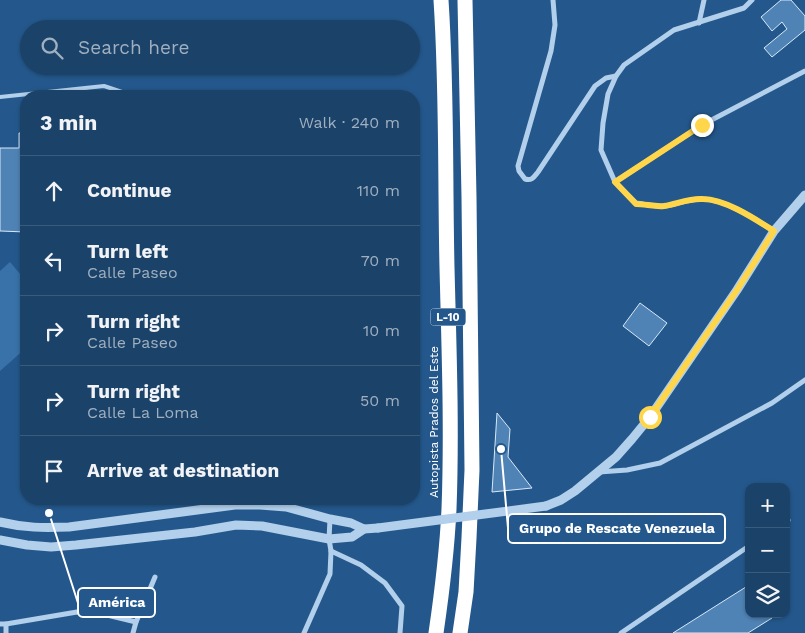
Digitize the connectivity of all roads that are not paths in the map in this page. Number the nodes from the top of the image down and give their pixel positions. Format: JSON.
{"nodes":[{"id":1,"x":441,"y":0,"type":"edge"},
{"id":2,"x":464,"y":0,"type":"edge"},
{"id":3,"x":552,"y":0,"type":"edge"},
{"id":4,"x":704,"y":0,"type":"edge"},
{"id":5,"x":752,"y":0,"type":"edge"},
{"id":6,"x":699,"y":23,"type":"junction"},
{"id":7,"x":805,"y":71,"type":"edge"},
{"id":8,"x":616,"y":76,"type":"junction"},
{"id":9,"x":69,"y":90,"type":"edge"},
{"id":10,"x":116,"y":90,"type":"edge"},
{"id":11,"x":20,"y":96,"type":"edge"},
{"id":12,"x":0,"y":98,"type":"edge"},
{"id":13,"x":615,"y":182,"type":"junction"},
{"id":14,"x":805,"y":195,"type":"edge"},
{"id":15,"x":774,"y":231,"type":"junction"},
{"id":16,"x":805,"y":380,"type":"edge"},
{"id":17,"x":598,"y":472,"type":"junction"},
{"id":18,"x":330,"y":519,"type":"junction"},
{"id":19,"x":0,"y":522,"type":"edge"},
{"id":20,"x":364,"y":529,"type":"junction"},
{"id":21,"x":329,"y":538,"type":"junction"},
{"id":22,"x":0,"y":540,"type":"edge"},
{"id":23,"x":745,"y":549,"type":"edge"},
{"id":24,"x":331,"y":551,"type":"junction"},
{"id":25,"x":155,"y":578,"type":"dead end"},
{"id":26,"x":136,"y":622,"type":"junction"},
{"id":27,"x":3,"y":624,"type":"edge"},
{"id":28,"x":6,"y":633,"type":"edge"},
{"id":29,"x":133,"y":633,"type":"edge"},
{"id":30,"x":304,"y":633,"type":"edge"},
{"id":31,"x":400,"y":633,"type":"edge"},
{"id":32,"x":436,"y":633,"type":"edge"},
{"id":33,"x":460,"y":633,"type":"edge"},
{"id":34,"x":621,"y":633,"type":"edge"}],
"edges":[{"from":1,"to":32,"type":"highway","name":"Autopista Prados del Este","number":"L-10"},
{"from":2,"to":33,"type":"highway","number":"L-10"},
{"from":3,"to":8,"type":"street"},
{"from":4,"to":6,"type":"street"},
{"from":5,"to":6,"type":"street"},
{"from":6,"to":8,"type":"street"},
{"from":7,"to":13,"type":"street"},
{"from":8,"to":13,"type":"street"},
{"from":9,"to":10,"type":"lane"},
{"from":11,"to":12,"type":"lane"},
{"from":13,"to":15,"type":"street"},
{"from":14,"to":15,"type":"street"},
{"from":15,"to":17,"type":"street"},
{"from":16,"to":17,"type":"street"},
{"from":17,"to":20,"type":"street","bridge":true},
{"from":18,"to":19,"type":"street"},
{"from":18,"to":20,"type":"street"},
{"from":18,"to":21,"type":"street"},
{"from":20,"to":21,"type":"street"},
{"from":21,"to":22,"type":"street"},
{"from":21,"to":24,"type":"street"},
{"from":23,"to":34,"type":"street"},
{"from":24,"to":30,"type":"street"},
{"from":24,"to":31,"type":"street"},
{"from":25,"to":26,"type":"street"},
{"from":26,"to":27,"type":"street"},
{"from":26,"to":29,"type":"street"},
{"from":27,"to":28,"type":"street"}]}
